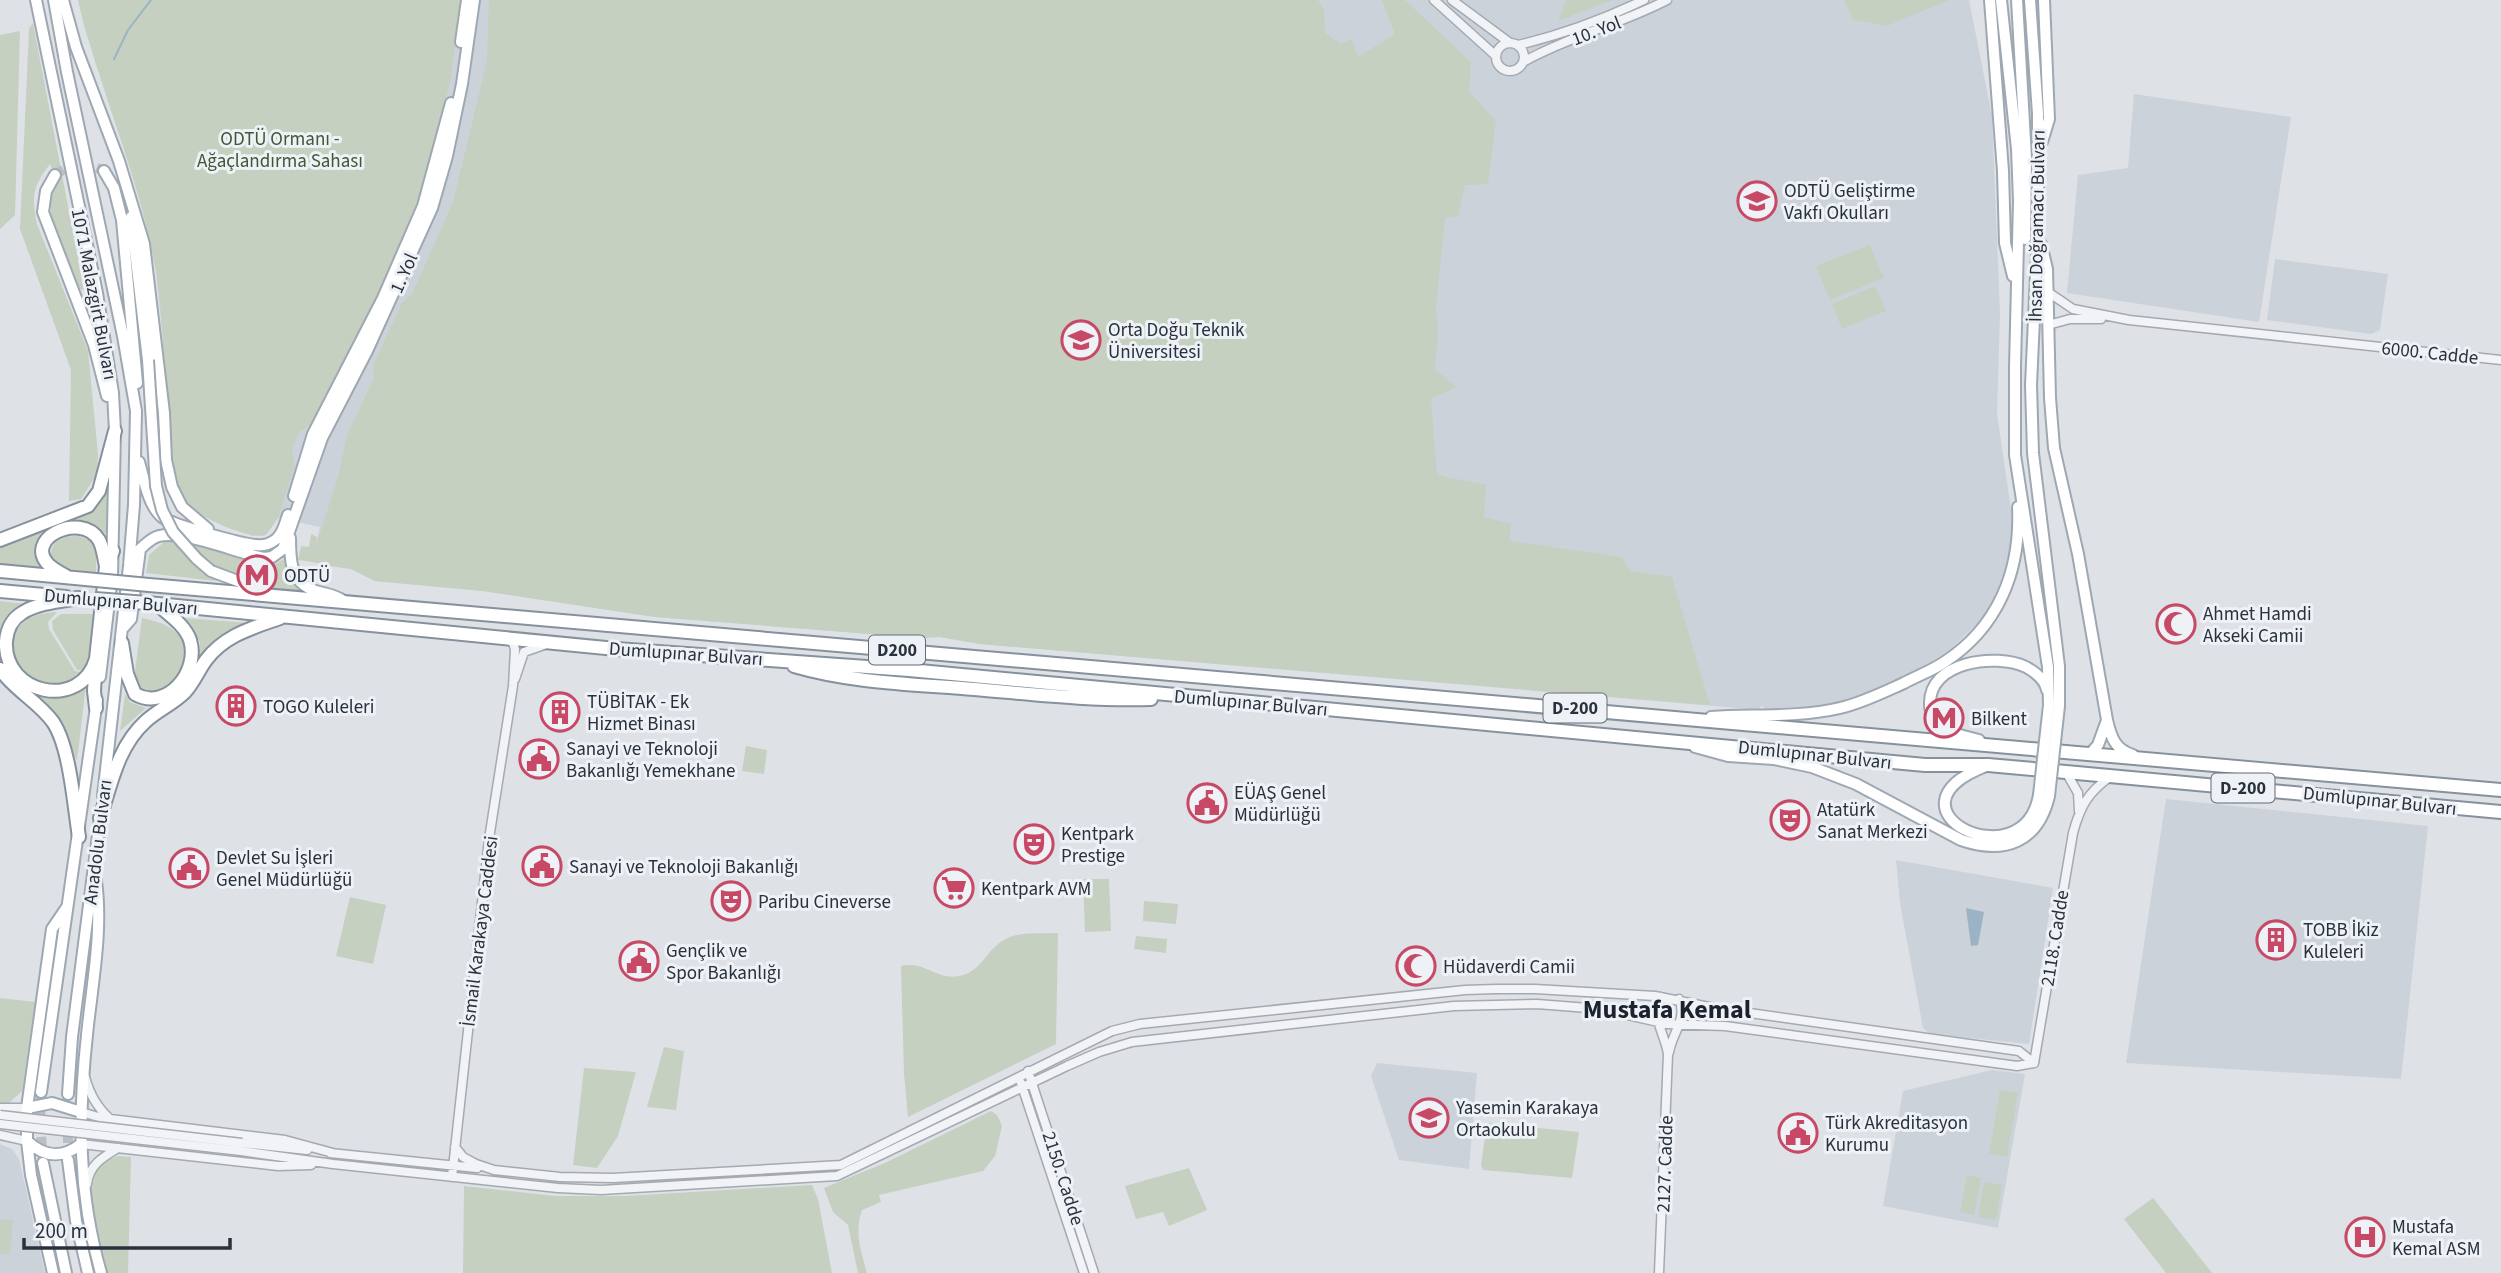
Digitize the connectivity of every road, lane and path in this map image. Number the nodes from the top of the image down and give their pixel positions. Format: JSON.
{"nodes":[{"id":1,"x":36,"y":0,"type":"edge"},
{"id":2,"x":54,"y":0,"type":"edge"},
{"id":3,"x":63,"y":0,"type":"edge"},
{"id":4,"x":467,"y":0,"type":"edge"},
{"id":5,"x":474,"y":0,"type":"edge"},
{"id":6,"x":1434,"y":0,"type":"edge"},
{"id":7,"x":1452,"y":0,"type":"edge"},
{"id":8,"x":1644,"y":0,"type":"edge"},
{"id":9,"x":1667,"y":0,"type":"edge"},
{"id":10,"x":1990,"y":0,"type":"edge"},
{"id":11,"x":2001,"y":0,"type":"edge"},
{"id":12,"x":2008,"y":0,"type":"edge"},
{"id":13,"x":2017,"y":0,"type":"edge"},
{"id":14,"x":2030,"y":0,"type":"edge"},
{"id":15,"x":2044,"y":0,"type":"edge"},
{"id":16,"x":1514,"y":44,"type":"junction"},
{"id":17,"x":1496,"y":56,"type":"junction"},
{"id":18,"x":1525,"y":61,"type":"junction"},
{"id":19,"x":2010,"y":76,"type":"junction"},
{"id":20,"x":2038,"y":155,"type":"junction"},
{"id":21,"x":104,"y":171,"type":"dead end"},
{"id":22,"x":55,"y":175,"type":"dead end"},
{"id":23,"x":130,"y":202,"type":"junction"},
{"id":24,"x":2038,"y":231,"type":"junction"},
{"id":25,"x":2017,"y":290,"type":"junction"},
{"id":26,"x":2048,"y":292,"type":"junction"},
{"id":27,"x":2129,"y":320,"type":"junction"},
{"id":28,"x":376,"y":322,"type":"junction"},
{"id":29,"x":2048,"y":325,"type":"junction"},
{"id":30,"x":2499,"y":360,"type":"edge"},
{"id":31,"x":2015,"y":367,"type":"junction"},
{"id":32,"x":136,"y":411,"type":"junction"},
{"id":33,"x":115,"y":431,"type":"junction"},
{"id":34,"x":136,"y":449,"type":"junction"},
{"id":35,"x":2015,"y":455,"type":"junction"},
{"id":36,"x":309,"y":462,"type":"junction"},
{"id":37,"x":286,"y":530,"type":"junction"},
{"id":38,"x":213,"y":534,"type":"junction"},
{"id":39,"x":131,"y":537,"type":"junction"},
{"id":40,"x":0,"y":540,"type":"edge"},
{"id":41,"x":141,"y":550,"type":"junction"},
{"id":42,"x":113,"y":551,"type":"junction"},
{"id":43,"x":106,"y":566,"type":"junction"},
{"id":44,"x":0,"y":571,"type":"edge"},
{"id":45,"x":68,"y":578,"type":"junction"},
{"id":46,"x":127,"y":590,"type":"joint"},
{"id":47,"x":0,"y":591,"type":"edge"},
{"id":48,"x":110,"y":592,"type":"joint"},
{"id":49,"x":283,"y":597,"type":"junction"},
{"id":50,"x":79,"y":598,"type":"junction"},
{"id":51,"x":344,"y":601,"type":"junction"},
{"id":52,"x":152,"y":604,"type":"junction"},
{"id":53,"x":288,"y":616,"type":"junction"},
{"id":54,"x":123,"y":627,"type":"junction"},
{"id":55,"x":490,"y":635,"type":"junction"},
{"id":56,"x":122,"y":643,"type":"junction"},
{"id":57,"x":558,"y":643,"type":"junction"},
{"id":58,"x":96,"y":659,"type":"junction"},
{"id":59,"x":0,"y":669,"type":"edge"},
{"id":60,"x":513,"y":685,"type":"junction"},
{"id":61,"x":1462,"y":699,"type":"joint"},
{"id":62,"x":2054,"y":705,"type":"junction"},
{"id":63,"x":96,"y":708,"type":"junction"},
{"id":64,"x":1687,"y":718,"type":"junction"},
{"id":65,"x":2107,"y":720,"type":"junction"},
{"id":66,"x":1662,"y":739,"type":"junction"},
{"id":67,"x":2013,"y":747,"type":"junction"},
{"id":68,"x":2090,"y":754,"type":"junction"},
{"id":69,"x":2155,"y":760,"type":"junction"},
{"id":70,"x":1988,"y":765,"type":"junction"},
{"id":71,"x":2066,"y":772,"type":"junction"},
{"id":72,"x":2110,"y":776,"type":"junction"},
{"id":73,"x":2501,"y":790,"type":"edge"},
{"id":74,"x":2044,"y":795,"type":"junction"},
{"id":75,"x":2501,"y":812,"type":"edge"},
{"id":76,"x":2078,"y":814,"type":"junction"},
{"id":77,"x":100,"y":818,"type":"junction"},
{"id":78,"x":79,"y":837,"type":"junction"},
{"id":79,"x":94,"y":865,"type":"junction"},
{"id":80,"x":69,"y":905,"type":"junction"},
{"id":81,"x":1661,"y":997,"type":"junction"},
{"id":82,"x":1679,"y":999,"type":"junction"},
{"id":83,"x":1658,"y":1022,"type":"junction"},
{"id":84,"x":1679,"y":1024,"type":"junction"},
{"id":85,"x":1860,"y":1028,"type":"junction"},
{"id":86,"x":1916,"y":1036,"type":"junction"},
{"id":87,"x":1860,"y":1044,"type":"junction"},
{"id":88,"x":1918,"y":1052,"type":"junction"},
{"id":89,"x":1668,"y":1054,"type":"junction"},
{"id":90,"x":2034,"y":1063,"type":"junction"},
{"id":91,"x":83,"y":1072,"type":"junction"},
{"id":92,"x":1028,"y":1072,"type":"junction"},
{"id":93,"x":1018,"y":1076,"type":"junction"},
{"id":94,"x":1033,"y":1083,"type":"junction"},
{"id":95,"x":1022,"y":1088,"type":"junction"},
{"id":96,"x":41,"y":1092,"type":"tunnel mouth"},
{"id":97,"x":68,"y":1094,"type":"tunnel mouth"},
{"id":98,"x":0,"y":1108,"type":"edge"},
{"id":99,"x":27,"y":1108,"type":"junction"},
{"id":100,"x":81,"y":1112,"type":"junction"},
{"id":101,"x":0,"y":1115,"type":"edge"},
{"id":102,"x":110,"y":1119,"type":"junction"},
{"id":103,"x":0,"y":1124,"type":"edge"},
{"id":104,"x":54,"y":1126,"type":"junction"},
{"id":105,"x":0,"y":1135,"type":"edge"},
{"id":106,"x":27,"y":1141,"type":"junction"},
{"id":107,"x":80,"y":1144,"type":"junction"},
{"id":108,"x":119,"y":1147,"type":"junction"},
{"id":109,"x":241,"y":1147,"type":"junction"},
{"id":110,"x":455,"y":1147,"type":"junction"},
{"id":111,"x":333,"y":1153,"type":"junction"},
{"id":112,"x":68,"y":1160,"type":"tunnel mouth"},
{"id":113,"x":43,"y":1163,"type":"tunnel mouth"},
{"id":114,"x":439,"y":1163,"type":"junction"},
{"id":115,"x":332,"y":1164,"type":"junction"},
{"id":116,"x":453,"y":1165,"type":"junction"},
{"id":117,"x":494,"y":1170,"type":"junction"},
{"id":118,"x":452,"y":1177,"type":"junction"},
{"id":119,"x":85,"y":1200,"type":"junction"},
{"id":120,"x":53,"y":1273,"type":"edge"},
{"id":121,"x":66,"y":1273,"type":"edge"},
{"id":122,"x":88,"y":1273,"type":"edge"},
{"id":123,"x":101,"y":1273,"type":"edge"},
{"id":124,"x":1084,"y":1273,"type":"edge"},
{"id":125,"x":1094,"y":1273,"type":"edge"},
{"id":126,"x":1659,"y":1273,"type":"edge"}],
"edges":[{"from":1,"to":33,"type":"main road","name":"1071 Malazgirt Bulvarı"},
{"from":2,"to":32,"type":"main road","name":"1071 Malazgirt Bulvarı"},
{"from":3,"to":23,"type":"main road"},
{"from":4,"to":28,"type":"main road","name":"1. Yol"},
{"from":5,"to":28,"type":"main road","name":"1. Yol"},
{"from":6,"to":17,"type":"street"},
{"from":7,"to":16,"type":"street"},
{"from":8,"to":16,"type":"street","name":"10. Yol"},
{"from":9,"to":18,"type":"street","name":"10. Yol"},
{"from":10,"to":25,"type":"main road"},
{"from":11,"to":19,"type":"main road","name":"İhsan Doğramacı Bulvarı"},
{"from":12,"to":19,"type":"main road"},
{"from":13,"to":31,"type":"main road","name":"İhsan Doğramacı Bulvarı"},
{"from":14,"to":20,"type":"main road","name":"İhsan Doğramacı Bulvarı"},
{"from":15,"to":20,"type":"main road"},
{"from":16,"to":17,"type":"street"},
{"from":16,"to":18,"type":"street"},
{"from":17,"to":18,"type":"street"},
{"from":19,"to":25,"type":"main road","name":"İhsan Doğramacı Bulvarı"},
{"from":20,"to":24,"type":"main road","name":"İhsan Doğramacı Bulvarı"},
{"from":21,"to":32,"type":"main road"},
{"from":22,"to":33,"type":"main road"},
{"from":23,"to":38,"type":"main road"},
{"from":23,"to":49,"type":"main road","bridge":true},
{"from":24,"to":26,"type":"main road"},
{"from":24,"to":62,"type":"main road","name":"İhsan Doğramacı Bulvarı"},
{"from":25,"to":31,"type":"main road","name":"İhsan Doğramacı Bulvarı"},
{"from":26,"to":27,"type":"street"},
{"from":26,"to":29,"type":"main road"},
{"from":27,"to":29,"type":"street"},
{"from":27,"to":30,"type":"street","name":"6000. Cadde"},
{"from":28,"to":36,"type":"main road","name":"1. Yol"},
{"from":29,"to":65,"type":"main road"},
{"from":31,"to":35,"type":"main road","name":"İhsan Doğramacı Bulvarı"},
{"from":32,"to":34,"type":"main road","name":"1071 Malazgirt Bulvarı"},
{"from":33,"to":40,"type":"highway"},
{"from":33,"to":42,"type":"main road","name":"1071 Malazgirt Bulvarı"},
{"from":34,"to":38,"type":"main road"},
{"from":34,"to":39,"type":"main road","name":"1071 Malazgirt Bulvarı"},
{"from":35,"to":62,"type":"main road","name":"İhsan Doğramacı Bulvarı"},
{"from":35,"to":64,"type":"main road"},
{"from":36,"to":37,"type":"main road","name":"1. Yol"},
{"from":36,"to":37,"type":"main road"},
{"from":37,"to":38,"type":"main road"},
{"from":37,"to":41,"type":"main road"},
{"from":37,"to":51,"type":"main road"},
{"from":39,"to":41,"type":"main road"},
{"from":39,"to":46,"type":"main road","name":"1071 Malazgirt Bulvarı"},
{"from":41,"to":54,"type":"main road"},
{"from":42,"to":43,"type":"highway"},
{"from":42,"to":48,"type":"main road","name":"1071 Malazgirt Bulvarı"},
{"from":43,"to":45,"type":"highway"},
{"from":43,"to":58,"type":"highway"},
{"from":44,"to":45,"type":"highway","name":"Dumlupınar Bulvarı"},
{"from":45,"to":49,"type":"highway","name":"Dumlupınar Bulvarı","number":"D200","bridge":true},
{"from":46,"to":54,"type":"main road","name":"Anadolu Bulvarı"},
{"from":47,"to":50,"type":"highway","name":"Dumlupınar Bulvarı"},
{"from":48,"to":63,"type":"main road","name":"Anadolu Bulvarı"},
{"from":49,"to":51,"type":"highway","name":"Dumlupınar Bulvarı","number":"D200"},
{"from":50,"to":52,"type":"highway","name":"Dumlupınar Bulvarı","bridge":true},
{"from":50,"to":58,"type":"highway"},
{"from":51,"to":61,"type":"highway","name":"Dumlupınar Bulvarı","number":"D200"},
{"from":52,"to":53,"type":"highway","name":"Dumlupınar Bulvarı"},
{"from":52,"to":56,"type":"highway"},
{"from":53,"to":55,"type":"highway","name":"Dumlupınar Bulvarı"},
{"from":53,"to":77,"type":"highway"},
{"from":54,"to":56,"type":"main road","name":"Anadolu Bulvarı"},
{"from":55,"to":57,"type":"highway","name":"Dumlupınar Bulvarı"},
{"from":55,"to":60,"type":"street","name":"İsmail Karakaya Caddesi"},
{"from":56,"to":77,"type":"main road","name":"Anadolu Bulvarı"},
{"from":57,"to":60,"type":"street","name":"İsmail Karakaya Caddesi"},
{"from":57,"to":66,"type":"highway","name":"Dumlupınar Bulvarı","number":"D-200"},
{"from":58,"to":63,"type":"highway"},
{"from":59,"to":78,"type":"highway"},
{"from":60,"to":110,"type":"street","name":"İsmail Karakaya Caddesi"},
{"from":61,"to":64,"type":"highway","name":"Dumlupınar Bulvarı","number":"D-200"},
{"from":62,"to":67,"type":"main road"},
{"from":62,"to":74,"type":"main road","bridge":true},
{"from":63,"to":78,"type":"main road","name":"Anadolu Bulvarı"},
{"from":64,"to":67,"type":"highway","name":"Dumlupınar Bulvarı","number":"D-200"},
{"from":65,"to":68,"type":"main road"},
{"from":65,"to":69,"type":"main road"},
{"from":66,"to":70,"type":"highway","name":"Dumlupınar Bulvarı","number":"D-200"},
{"from":66,"to":74,"type":"main road"},
{"from":67,"to":68,"type":"highway","name":"Dumlupınar Bulvarı","number":"D-200"},
{"from":68,"to":69,"type":"highway","name":"Dumlupınar Bulvarı","number":"D-200"},
{"from":69,"to":73,"type":"highway","name":"Dumlupınar Bulvarı","number":"D-200"},
{"from":70,"to":71,"type":"highway","name":"Dumlupınar Bulvarı","number":"D-200"},
{"from":70,"to":74,"type":"main road"},
{"from":71,"to":72,"type":"highway","name":"Dumlupınar Bulvarı","number":"D-200"},
{"from":71,"to":76,"type":"street"},
{"from":72,"to":75,"type":"highway","name":"Dumlupınar Bulvarı","number":"D-200"},
{"from":72,"to":76,"type":"street"},
{"from":76,"to":90,"type":"street","name":"2118. Cadde"},
{"from":77,"to":79,"type":"main road","name":"Anadolu Bulvarı"},
{"from":78,"to":80,"type":"main road","name":"Anadolu Bulvarı"},
{"from":79,"to":91,"type":"main road"},
{"from":79,"to":97,"type":"main road","name":"Anadolu Bulvarı"},
{"from":80,"to":96,"type":"main road","name":"Anadolu Bulvarı"},
{"from":80,"to":99,"type":"main road"},
{"from":81,"to":82,"type":"street"},
{"from":81,"to":83,"type":"street"},
{"from":81,"to":92,"type":"street"},
{"from":82,"to":84,"type":"street"},
{"from":82,"to":85,"type":"street"},
{"from":83,"to":84,"type":"street"},
{"from":83,"to":89,"type":"street","name":"2127. Cadde"},
{"from":83,"to":94,"type":"street"},
{"from":84,"to":87,"type":"street"},
{"from":84,"to":89,"type":"street","name":"2127. Cadde"},
{"from":85,"to":86,"type":"street"},
{"from":85,"to":87,"type":"street"},
{"from":86,"to":88,"type":"street"},
{"from":86,"to":90,"type":"street"},
{"from":87,"to":88,"type":"street"},
{"from":88,"to":90,"type":"street"},
{"from":89,"to":126,"type":"street","name":"2127. Cadde"},
{"from":91,"to":100,"type":"main road"},
{"from":91,"to":102,"type":"street"},
{"from":92,"to":93,"type":"street"},
{"from":92,"to":94,"type":"street","name":"2150. Cadde"},
{"from":93,"to":95,"type":"street","name":"2150. Cadde"},
{"from":93,"to":117,"type":"street"},
{"from":94,"to":95,"type":"street"},
{"from":94,"to":125,"type":"street","name":"2150. Cadde"},
{"from":95,"to":118,"type":"street"},
{"from":95,"to":124,"type":"street","name":"2150. Cadde"},
{"from":98,"to":99,"type":"street"},
{"from":99,"to":100,"type":"main road"},
{"from":99,"to":106,"type":"main road"},
{"from":100,"to":102,"type":"street"},
{"from":100,"to":107,"type":"main road"},
{"from":101,"to":104,"type":"street","bridge":true},
{"from":102,"to":111,"type":"street"},
{"from":103,"to":104,"type":"street","bridge":true},
{"from":104,"to":109,"type":"street","bridge":true},
{"from":105,"to":106,"type":"street"},
{"from":106,"to":107,"type":"main road"},
{"from":106,"to":120,"type":"main road"},
{"from":107,"to":108,"type":"street"},
{"from":107,"to":119,"type":"main road"},
{"from":108,"to":115,"type":"street"},
{"from":108,"to":119,"type":"street"},
{"from":109,"to":111,"type":"street"},
{"from":109,"to":115,"type":"street"},
{"from":110,"to":114,"type":"street"},
{"from":110,"to":116,"type":"street","name":"İsmail Karakaya Caddesi"},
{"from":110,"to":117,"type":"street"},
{"from":111,"to":114,"type":"street"},
{"from":112,"to":122,"type":"main road"},
{"from":113,"to":121,"type":"main road"},
{"from":114,"to":116,"type":"street"},
{"from":115,"to":118,"type":"street"},
{"from":116,"to":117,"type":"street"},
{"from":116,"to":118,"type":"street","name":"İsmail Karakaya Caddesi"},
{"from":119,"to":123,"type":"main road"}]}
